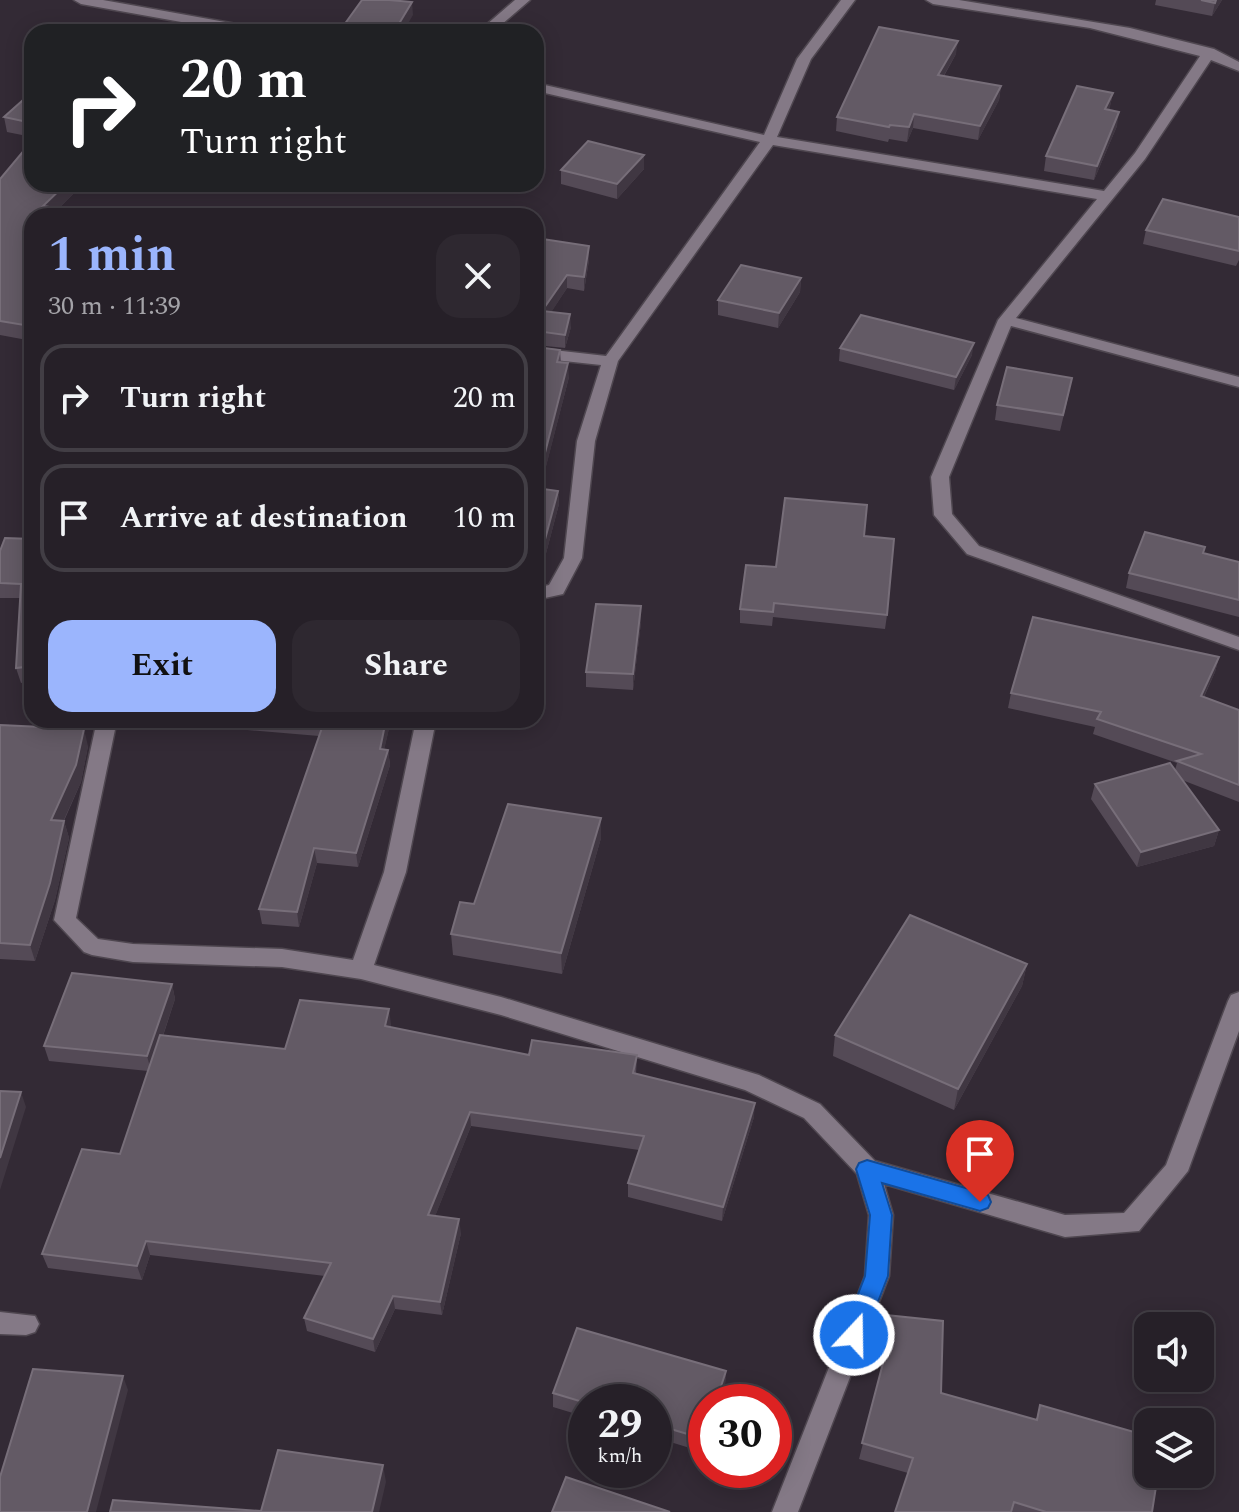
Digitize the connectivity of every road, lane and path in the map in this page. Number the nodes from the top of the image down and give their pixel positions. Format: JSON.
{"nodes":[{"id":1,"x":81,"y":0,"type":"edge"},
{"id":2,"x":523,"y":0,"type":"edge"},
{"id":3,"x":848,"y":0,"type":"edge"},
{"id":4,"x":933,"y":0,"type":"edge"},
{"id":5,"x":214,"y":24,"type":"edge"},
{"id":6,"x":494,"y":24,"type":"edge"},
{"id":7,"x":1209,"y":52,"type":"junction"},
{"id":8,"x":1239,"y":67,"type":"edge"},
{"id":9,"x":544,"y":89,"type":"edge"},
{"id":10,"x":769,"y":140,"type":"junction"},
{"id":11,"x":1107,"y":196,"type":"junction"},
{"id":12,"x":1006,"y":320,"type":"junction"},
{"id":13,"x":544,"y":354,"type":"edge"},
{"id":14,"x":610,"y":361,"type":"junction"},
{"id":15,"x":1239,"y":382,"type":"edge"},
{"id":16,"x":544,"y":592,"type":"edge"},
{"id":17,"x":1239,"y":644,"type":"edge"},
{"id":18,"x":105,"y":728,"type":"edge"},
{"id":19,"x":424,"y":728,"type":"edge"},
{"id":20,"x":361,"y":970,"type":"junction"},
{"id":21,"x":1239,"y":1001,"type":"edge"},
{"id":22,"x":867,"y":1169,"type":"junction"},
{"id":23,"x":0,"y":1323,"type":"edge"},
{"id":24,"x":26,"y":1324,"type":"dead end"},
{"id":25,"x":785,"y":1512,"type":"edge"}],
"edges":[{"from":1,"to":5,"type":"street"},
{"from":2,"to":6,"type":"street"},
{"from":3,"to":10,"type":"street"},
{"from":4,"to":7,"type":"street"},
{"from":7,"to":8,"type":"street"},
{"from":7,"to":11,"type":"street"},
{"from":9,"to":10,"type":"street"},
{"from":10,"to":11,"type":"street"},
{"from":10,"to":14,"type":"street"},
{"from":11,"to":12,"type":"street"},
{"from":12,"to":15,"type":"street"},
{"from":12,"to":17,"type":"street"},
{"from":13,"to":14,"type":"street"},
{"from":14,"to":16,"type":"street"},
{"from":18,"to":20,"type":"street"},
{"from":19,"to":20,"type":"street"},
{"from":20,"to":22,"type":"street"},
{"from":21,"to":22,"type":"street"},
{"from":22,"to":25,"type":"street"},
{"from":23,"to":24,"type":"street"}]}
